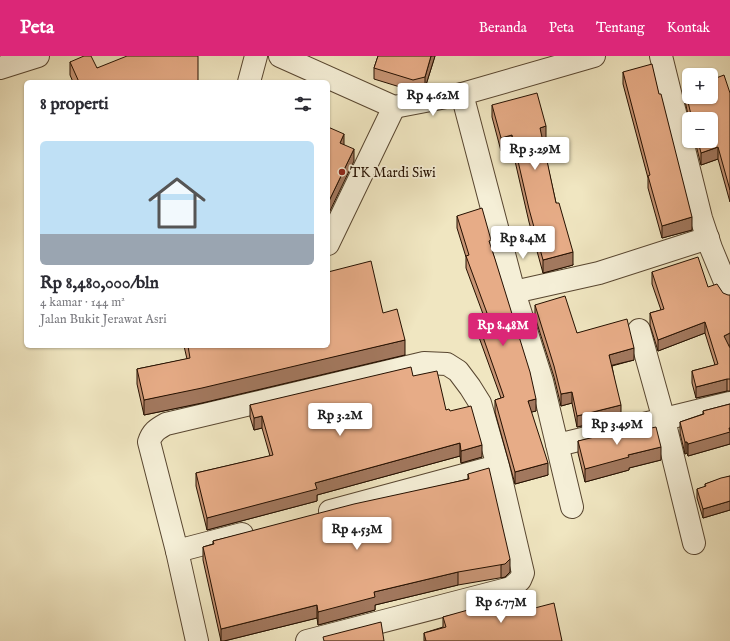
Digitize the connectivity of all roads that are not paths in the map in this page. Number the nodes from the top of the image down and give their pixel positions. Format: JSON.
{"nodes":[{"id":1,"x":38,"y":56,"type":"edge"},
{"id":2,"x":256,"y":56,"type":"edge"},
{"id":3,"x":280,"y":56,"type":"edge"},
{"id":4,"x":594,"y":56,"type":"edge"},
{"id":5,"x":660,"y":56,"type":"edge"},
{"id":6,"x":543,"y":63,"type":"edge"},
{"id":7,"x":0,"y":68,"type":"edge"},
{"id":8,"x":250,"y":80,"type":"edge"},
{"id":9,"x":462,"y":94,"type":"junction"},
{"id":10,"x":394,"y":107,"type":"junction"},
{"id":11,"x":708,"y":238,"type":"junction"},
{"id":12,"x":330,"y":240,"type":"edge"},
{"id":13,"x":514,"y":292,"type":"junction"},
{"id":14,"x":730,"y":294,"type":"edge"},
{"id":15,"x":639,"y":330,"type":"dead end"},
{"id":16,"x":730,"y":402,"type":"edge"},
{"id":17,"x":664,"y":420,"type":"junction"},
{"id":18,"x":557,"y":444,"type":"junction"},
{"id":19,"x":498,"y":466,"type":"junction"},
{"id":20,"x":572,"y":508,"type":"dead end"},
{"id":21,"x":315,"y":515,"type":"edge"},
{"id":22,"x":261,"y":529,"type":"edge"},
{"id":23,"x":694,"y":543,"type":"dead end"},
{"id":24,"x":177,"y":551,"type":"junction"},
{"id":25,"x":197,"y":641,"type":"edge"},
{"id":26,"x":307,"y":641,"type":"edge"}],
"edges":[{"from":1,"to":7,"type":"street"},
{"from":2,"to":8,"type":"street"},
{"from":3,"to":10,"type":"street"},
{"from":4,"to":6,"type":"street"},
{"from":5,"to":11,"type":"street"},
{"from":6,"to":9,"type":"street"},
{"from":9,"to":10,"type":"street"},
{"from":9,"to":13,"type":"street"},
{"from":10,"to":12,"type":"street"},
{"from":11,"to":13,"type":"street"},
{"from":11,"to":14,"type":"street"},
{"from":13,"to":18,"type":"street"},
{"from":15,"to":17,"type":"street"},
{"from":16,"to":17,"type":"street"},
{"from":17,"to":18,"type":"street"},
{"from":17,"to":23,"type":"street"},
{"from":18,"to":20,"type":"street"},
{"from":19,"to":21,"type":"street"},
{"from":19,"to":24,"type":"street"},
{"from":19,"to":26,"type":"street"},
{"from":22,"to":24,"type":"street"},
{"from":24,"to":25,"type":"street"}]}
